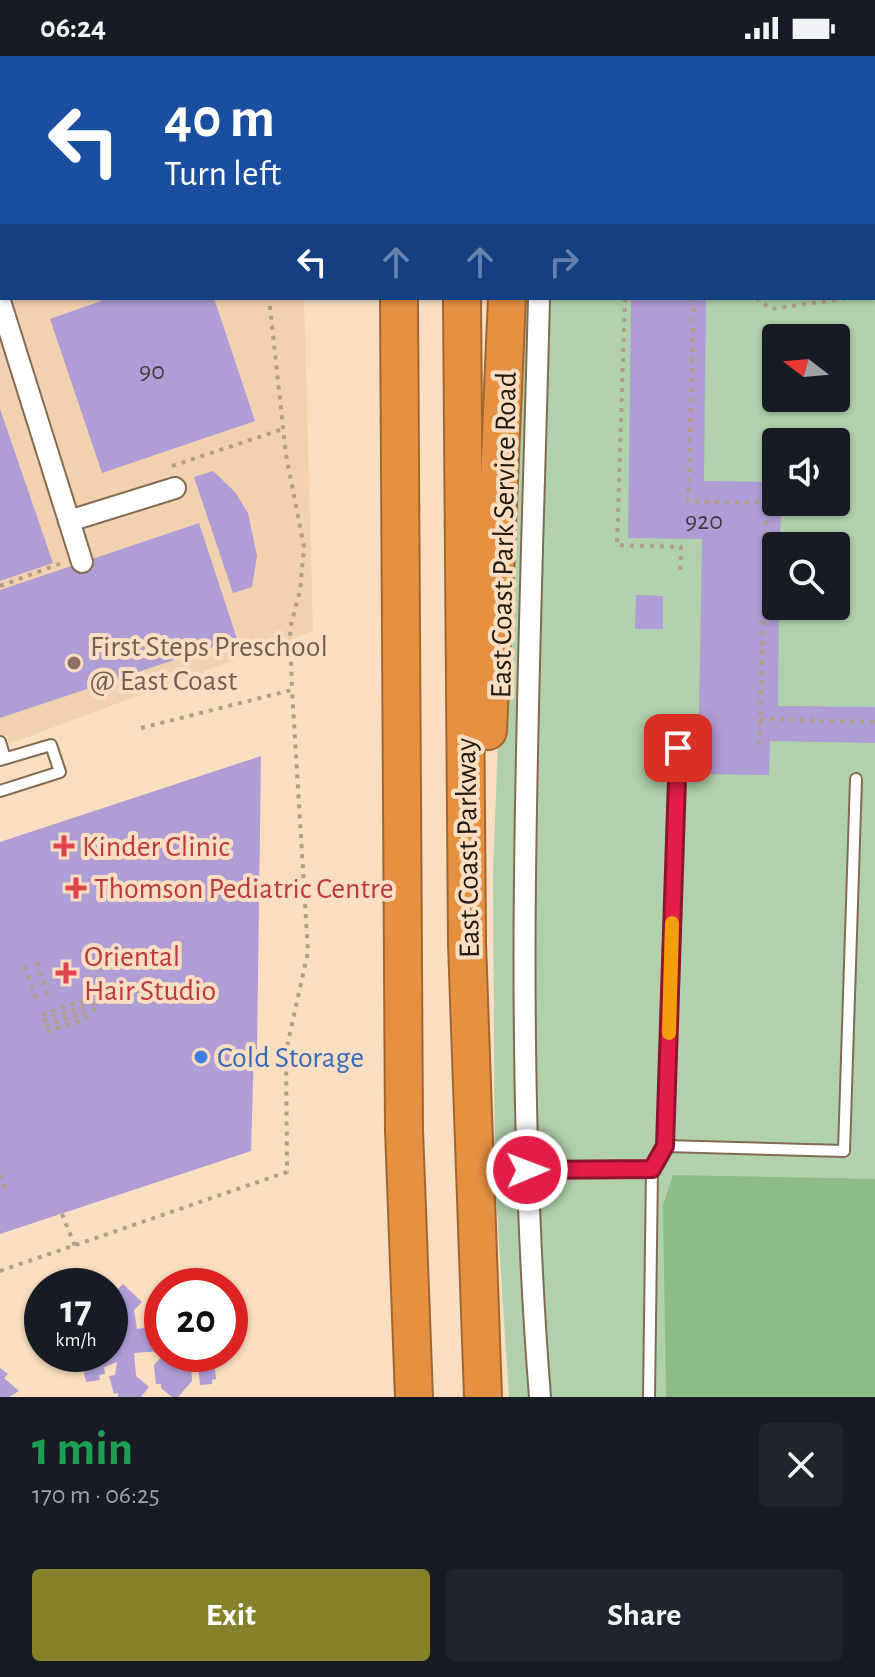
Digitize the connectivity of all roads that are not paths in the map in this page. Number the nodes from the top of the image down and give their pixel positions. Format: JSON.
{"nodes":[{"id":1,"x":13,"y":300,"type":"edge"},
{"id":2,"x":399,"y":300,"type":"edge"},
{"id":3,"x":462,"y":300,"type":"edge"},
{"id":4,"x":507,"y":300,"type":"edge"},
{"id":5,"x":539,"y":300,"type":"edge"},
{"id":6,"x":0,"y":301,"type":"edge"},
{"id":7,"x":175,"y":488,"type":"dead end"},
{"id":8,"x":75,"y":520,"type":"junction"},
{"id":9,"x":84,"y":560,"type":"road end"},
{"id":10,"x":0,"y":742,"type":"edge"},
{"id":11,"x":678,"y":748,"type":"dead end"},
{"id":12,"x":3,"y":759,"type":"edge"},
{"id":13,"x":856,"y":779,"type":"dead end"},
{"id":14,"x":0,"y":791,"type":"edge"},
{"id":15,"x":467,"y":943,"type":"junction"},
{"id":16,"x":665,"y":1146,"type":"junction"},
{"id":17,"x":652,"y":1169,"type":"junction"},
{"id":18,"x":527,"y":1170,"type":"junction"},
{"id":19,"x":414,"y":1397,"type":"edge"},
{"id":20,"x":483,"y":1397,"type":"edge"},
{"id":21,"x":540,"y":1397,"type":"edge"},
{"id":22,"x":640,"y":1397,"type":"edge"},
{"id":23,"x":649,"y":1397,"type":"edge"}],
"edges":[{"from":1,"to":8,"type":"street"},
{"from":2,"to":19,"type":"highway"},
{"from":3,"to":15,"type":"highway","name":"East Coast Parkway"},
{"from":4,"to":15,"type":"highway"},
{"from":5,"to":18,"type":"street","name":"East Coast Park Service Road"},
{"from":6,"to":8,"type":"street"},
{"from":7,"to":8,"type":"street"},
{"from":8,"to":9,"type":"street"},
{"from":10,"to":12,"type":"lane"},
{"from":11,"to":16,"type":"lane"},
{"from":12,"to":14,"type":"lane"},
{"from":13,"to":16,"type":"lane"},
{"from":15,"to":20,"type":"highway","name":"East Coast Parkway"},
{"from":16,"to":17,"type":"lane"},
{"from":17,"to":18,"type":"lane"},
{"from":17,"to":23,"type":"lane"},
{"from":18,"to":21,"type":"street","name":"East Coast Park Service Road"},
{"from":22,"to":23,"type":"lane"}]}
